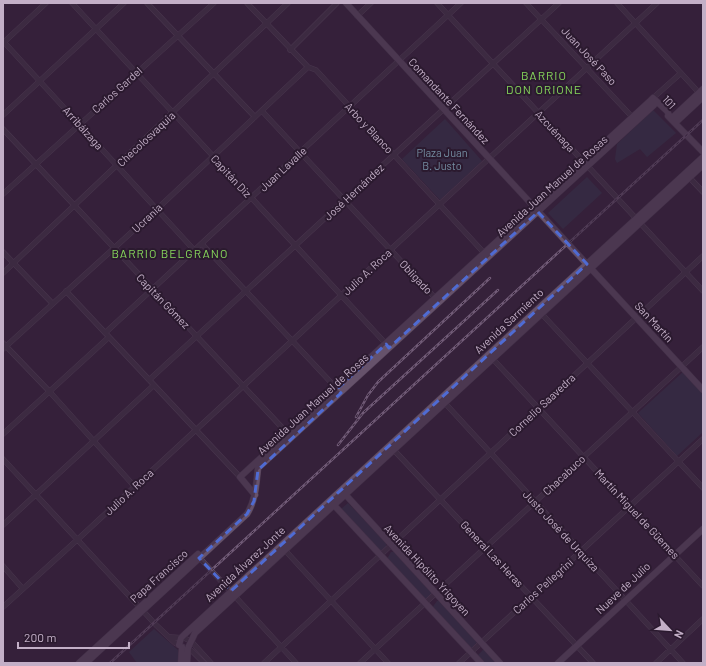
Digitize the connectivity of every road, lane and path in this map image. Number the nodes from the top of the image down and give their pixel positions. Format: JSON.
{"nodes":[{"id":1,"x":46,"y":3,"type":"edge"},
{"id":2,"x":72,"y":3,"type":"edge"},
{"id":3,"x":124,"y":3,"type":"edge"},
{"id":4,"x":147,"y":3,"type":"edge"},
{"id":5,"x":214,"y":3,"type":"edge"},
{"id":6,"x":246,"y":3,"type":"edge"},
{"id":7,"x":288,"y":3,"type":"edge"},
{"id":8,"x":337,"y":3,"type":"edge"},
{"id":9,"x":346,"y":3,"type":"edge"},
{"id":10,"x":371,"y":3,"type":"edge"},
{"id":11,"x":437,"y":3,"type":"edge"},
{"id":12,"x":461,"y":3,"type":"edge"},
{"id":13,"x":526,"y":3,"type":"edge"},
{"id":14,"x":559,"y":3,"type":"edge"},
{"id":15,"x":617,"y":3,"type":"edge"},
{"id":16,"x":657,"y":3,"type":"edge"},
{"id":17,"x":448,"y":15,"type":"junction"},
{"id":18,"x":357,"y":16,"type":"junction"},
{"id":19,"x":541,"y":19,"type":"junction"},
{"id":20,"x":635,"y":23,"type":"junction"},
{"id":21,"x":266,"y":24,"type":"junction"},
{"id":22,"x":96,"y":30,"type":"junction"},
{"id":23,"x":178,"y":35,"type":"junction"},
{"id":24,"x":3,"y":42,"type":"edge"},
{"id":25,"x":290,"y":50,"type":"junction"},
{"id":26,"x":399,"y":60,"type":"junction"},
{"id":27,"x":493,"y":64,"type":"junction"},
{"id":28,"x":308,"y":68,"type":"junction"},
{"id":29,"x":586,"y":69,"type":"junction"},
{"id":30,"x":136,"y":73,"type":"junction"},
{"id":31,"x":681,"y":73,"type":"junction"},
{"id":32,"x":215,"y":74,"type":"junction"},
{"id":33,"x":40,"y":80,"type":"junction"},
{"id":34,"x":702,"y":94,"type":"edge"},
{"id":35,"x":652,"y":101,"type":"junction"},
{"id":36,"x":350,"y":107,"type":"junction"},
{"id":37,"x":444,"y":109,"type":"junction"},
{"id":38,"x":262,"y":111,"type":"junction"},
{"id":39,"x":173,"y":113,"type":"junction"},
{"id":40,"x":539,"y":113,"type":"junction"},
{"id":41,"x":3,"y":115,"type":"edge"},
{"id":42,"x":255,"y":117,"type":"junction"},
{"id":43,"x":634,"y":120,"type":"junction"},
{"id":44,"x":673,"y":121,"type":"junction"},
{"id":45,"x":79,"y":124,"type":"junction"},
{"id":46,"x":3,"y":129,"type":"edge"},
{"id":47,"x":703,"y":152,"type":"edge"},
{"id":48,"x":301,"y":153,"type":"junction"},
{"id":49,"x":394,"y":155,"type":"junction"},
{"id":50,"x":213,"y":156,"type":"junction"},
{"id":51,"x":703,"y":157,"type":"edge"},
{"id":52,"x":489,"y":158,"type":"junction"},
{"id":53,"x":35,"y":164,"type":"junction"},
{"id":54,"x":586,"y":164,"type":"junction"},
{"id":55,"x":703,"y":165,"type":"edge"},
{"id":56,"x":117,"y":166,"type":"junction"},
{"id":57,"x":688,"y":175,"type":"junction"},
{"id":58,"x":703,"y":192,"type":"edge"},
{"id":59,"x":3,"y":194,"type":"edge"},
{"id":60,"x":252,"y":198,"type":"junction"},
{"id":61,"x":345,"y":200,"type":"junction"},
{"id":62,"x":440,"y":204,"type":"junction"},
{"id":63,"x":74,"y":206,"type":"junction"},
{"id":64,"x":156,"y":210,"type":"junction"},
{"id":65,"x":536,"y":210,"type":"junction"},
{"id":66,"x":638,"y":221,"type":"junction"},
{"id":67,"x":202,"y":244,"type":"junction"},
{"id":68,"x":295,"y":246,"type":"junction"},
{"id":69,"x":113,"y":249,"type":"junction"},
{"id":70,"x":391,"y":250,"type":"junction"},
{"id":71,"x":195,"y":251,"type":"junction"},
{"id":72,"x":3,"y":252,"type":"edge"},
{"id":73,"x":487,"y":255,"type":"junction"},
{"id":74,"x":703,"y":256,"type":"edge"},
{"id":75,"x":14,"y":264,"type":"junction"},
{"id":76,"x":589,"y":266,"type":"junction"},
{"id":77,"x":686,"y":272,"type":"junction"},
{"id":78,"x":3,"y":273,"type":"edge"},
{"id":79,"x":153,"y":290,"type":"junction"},
{"id":80,"x":66,"y":291,"type":"junction"},
{"id":81,"x":246,"y":291,"type":"junction"},
{"id":82,"x":703,"y":291,"type":"edge"},
{"id":83,"x":341,"y":296,"type":"junction"},
{"id":84,"x":438,"y":300,"type":"junction"},
{"id":85,"x":52,"y":303,"type":"junction"},
{"id":86,"x":539,"y":312,"type":"junction"},
{"id":87,"x":637,"y":318,"type":"junction"},
{"id":88,"x":107,"y":335,"type":"junction"},
{"id":89,"x":197,"y":336,"type":"junction"},
{"id":90,"x":292,"y":341,"type":"junction"},
{"id":91,"x":4,"y":346,"type":"edge"},
{"id":92,"x":388,"y":346,"type":"junction"},
{"id":93,"x":703,"y":347,"type":"edge"},
{"id":94,"x":491,"y":356,"type":"junction"},
{"id":95,"x":587,"y":363,"type":"junction"},
{"id":96,"x":682,"y":367,"type":"junction"},
{"id":97,"x":149,"y":380,"type":"junction"},
{"id":98,"x":153,"y":386,"type":"junction"},
{"id":99,"x":244,"y":386,"type":"junction"},
{"id":100,"x":703,"y":390,"type":"edge"},
{"id":101,"x":49,"y":391,"type":"junction"},
{"id":102,"x":339,"y":391,"type":"junction"},
{"id":103,"x":443,"y":401,"type":"junction"},
{"id":104,"x":538,"y":408,"type":"junction"},
{"id":105,"x":632,"y":412,"type":"junction"},
{"id":106,"x":196,"y":430,"type":"junction"},
{"id":107,"x":3,"y":434,"type":"edge"},
{"id":108,"x":290,"y":436,"type":"junction"},
{"id":109,"x":703,"y":438,"type":"edge"},
{"id":110,"x":94,"y":442,"type":"junction"},
{"id":111,"x":392,"y":448,"type":"junction"},
{"id":112,"x":490,"y":453,"type":"junction"},
{"id":113,"x":584,"y":457,"type":"junction"},
{"id":114,"x":3,"y":459,"type":"edge"},
{"id":115,"x":678,"y":461,"type":"junction"},
{"id":116,"x":251,"y":468,"type":"junction"},
{"id":117,"x":258,"y":470,"type":"junction"},
{"id":118,"x":240,"y":477,"type":"junction"},
{"id":119,"x":258,"y":481,"type":"junction"},
{"id":120,"x":135,"y":487,"type":"junction"},
{"id":121,"x":248,"y":487,"type":"junction"},
{"id":122,"x":703,"y":488,"type":"edge"},
{"id":123,"x":341,"y":490,"type":"junction"},
{"id":124,"x":255,"y":495,"type":"junction"},
{"id":125,"x":346,"y":495,"type":"junction"},
{"id":126,"x":36,"y":496,"type":"junction"},
{"id":127,"x":441,"y":499,"type":"junction"},
{"id":128,"x":534,"y":502,"type":"junction"},
{"id":129,"x":332,"y":503,"type":"junction"},
{"id":130,"x":628,"y":506,"type":"junction"},
{"id":131,"x":3,"y":524,"type":"edge"},
{"id":132,"x":703,"y":528,"type":"edge"},
{"id":133,"x":77,"y":540,"type":"junction"},
{"id":134,"x":391,"y":545,"type":"junction"},
{"id":135,"x":486,"y":547,"type":"junction"},
{"id":136,"x":283,"y":548,"type":"junction"},
{"id":137,"x":580,"y":552,"type":"junction"},
{"id":138,"x":380,"y":555,"type":"junction"},
{"id":139,"x":674,"y":555,"type":"junction"},
{"id":140,"x":198,"y":557,"type":"junction"},
{"id":141,"x":3,"y":566,"type":"edge"},
{"id":142,"x":703,"y":586,"type":"edge"},
{"id":143,"x":23,"y":588,"type":"junction"},
{"id":144,"x":233,"y":593,"type":"junction"},
{"id":145,"x":436,"y":594,"type":"junction"},
{"id":146,"x":531,"y":596,"type":"junction"},
{"id":147,"x":625,"y":600,"type":"junction"},
{"id":148,"x":331,"y":601,"type":"junction"},
{"id":149,"x":425,"y":603,"type":"junction"},
{"id":150,"x":3,"y":607,"type":"edge"},
{"id":151,"x":141,"y":609,"type":"junction"},
{"id":152,"x":703,"y":619,"type":"edge"},
{"id":153,"x":167,"y":635,"type":"junction"},
{"id":154,"x":181,"y":638,"type":"junction"},
{"id":155,"x":191,"y":641,"type":"junction"},
{"id":156,"x":481,"y":642,"type":"junction"},
{"id":157,"x":577,"y":646,"type":"junction"},
{"id":158,"x":183,"y":647,"type":"junction"},
{"id":159,"x":281,"y":647,"type":"junction"},
{"id":160,"x":376,"y":649,"type":"junction"},
{"id":161,"x":671,"y":649,"type":"junction"},
{"id":162,"x":471,"y":652,"type":"junction"},
{"id":163,"x":79,"y":663,"type":"edge"},
{"id":164,"x":86,"y":663,"type":"edge"},
{"id":165,"x":181,"y":663,"type":"edge"},
{"id":166,"x":187,"y":663,"type":"edge"},
{"id":167,"x":204,"y":663,"type":"edge"},
{"id":168,"x":211,"y":663,"type":"edge"},
{"id":169,"x":264,"y":663,"type":"edge"},
{"id":170,"x":296,"y":663,"type":"edge"},
{"id":171,"x":360,"y":663,"type":"edge"},
{"id":172,"x":388,"y":663,"type":"edge"},
{"id":173,"x":459,"y":663,"type":"edge"},
{"id":174,"x":481,"y":663,"type":"edge"},
{"id":175,"x":500,"y":663,"type":"edge"},
{"id":176,"x":558,"y":663,"type":"edge"},
{"id":177,"x":593,"y":663,"type":"edge"},
{"id":178,"x":656,"y":663,"type":"edge"},
{"id":179,"x":683,"y":663,"type":"edge"}],
"edges":[{"from":1,"to":24,"type":"street"},
{"from":2,"to":22,"type":"street","name":"Capitán Diz"},
{"from":3,"to":22,"type":"street"},
{"from":4,"to":23,"type":"street"},
{"from":5,"to":23,"type":"street","name":"Carlos Gardel"},
{"from":6,"to":21,"type":"street","name":"Arbo y Blanco"},
{"from":7,"to":21,"type":"street","name":"Checolosvaquia"},
{"from":8,"to":25,"type":"street"},
{"from":9,"to":18,"type":"main road","name":"Comandante Fernández"},
{"from":10,"to":18,"type":"street"},
{"from":11,"to":17,"type":"street","name":"Azcuénaga"},
{"from":12,"to":17,"type":"street","name":"Juan Lavalle"},
{"from":13,"to":19,"type":"street","name":"Juan José Paso"},
{"from":14,"to":19,"type":"street","name":"José Hernández"},
{"from":15,"to":20,"type":"street"},
{"from":16,"to":20,"type":"street","name":"Julio A. Roca"},
{"from":17,"to":26,"type":"street","name":"Juan Lavalle"},
{"from":17,"to":27,"type":"street","name":"Azcuénaga"},
{"from":18,"to":26,"type":"main road","name":"Comandante Fernández"},
{"from":19,"to":27,"type":"street","name":"José Hernández"},
{"from":19,"to":29,"type":"street","name":"Juan José Paso"},
{"from":20,"to":29,"type":"street","name":"Julio A. Roca"},
{"from":20,"to":31,"type":"street"},
{"from":21,"to":25,"type":"street","name":"Arbo y Blanco"},
{"from":21,"to":32,"type":"street","name":"Checolosvaquia"},
{"from":22,"to":30,"type":"street","name":"Capitán Diz"},
{"from":22,"to":33,"type":"street"},
{"from":23,"to":30,"type":"street","name":"Carlos Gardel"},
{"from":23,"to":32,"type":"street"},
{"from":24,"to":33,"type":"street","name":"Arribálzaga"},
{"from":25,"to":28,"type":"street","name":"Arbo y Blanco"},
{"from":26,"to":36,"type":"street","name":"Juan Lavalle"},
{"from":26,"to":37,"type":"main road","name":"Comandante Fernández"},
{"from":27,"to":37,"type":"street","name":"José Hernández"},
{"from":27,"to":40,"type":"street","name":"Azcuénaga"},
{"from":28,"to":36,"type":"street","name":"Arbo y Blanco"},
{"from":28,"to":38,"type":"street","name":"Ucrania"},
{"from":29,"to":40,"type":"street","name":"Julio A. Roca"},
{"from":29,"to":43,"type":"street","name":"Juan José Paso"},
{"from":30,"to":39,"type":"street","name":"Capitán Diz"},
{"from":30,"to":45,"type":"street","name":"Carlos Gardel"},
{"from":31,"to":34,"type":"street"},
{"from":31,"to":35,"type":"street"},
{"from":32,"to":39,"type":"street","name":"Checolosvaquia"},
{"from":32,"to":42,"type":"street"},
{"from":33,"to":41,"type":"street"},
{"from":33,"to":45,"type":"street","name":"Arribálzaga"},
{"from":34,"to":44,"type":"main road"},
{"from":35,"to":43,"type":"main road","name":"Avenida Juan Manuel de Rosas"},
{"from":35,"to":44,"type":"main road"},
{"from":36,"to":48,"type":"street","name":"Juan Lavalle"},
{"from":36,"to":49,"type":"street","name":"Arbo y Blanco"},
{"from":37,"to":49,"type":"street","name":"José Hernández"},
{"from":37,"to":52,"type":"main road","name":"Comandante Fernández"},
{"from":38,"to":42,"type":"street","name":"Ucrania"},
{"from":38,"to":48,"type":"street","name":"Obligado"},
{"from":39,"to":50,"type":"street","name":"Capitán Diz"},
{"from":39,"to":56,"type":"street","name":"Checolosvaquia"},
{"from":40,"to":52,"type":"street","name":"Julio A. Roca"},
{"from":40,"to":54,"type":"street","name":"Azcuénaga"},
{"from":42,"to":50,"type":"street","name":"Ucrania"},
{"from":43,"to":54,"type":"main road","name":"Avenida Juan Manuel de Rosas"},
{"from":44,"to":47,"type":"main road"},
{"from":45,"to":53,"type":"street","name":"Carlos Gardel"},
{"from":45,"to":56,"type":"street","name":"Arribálzaga"},
{"from":46,"to":53,"type":"street","name":"Capitán Gómez"},
{"from":48,"to":60,"type":"street","name":"Juan Lavalle"},
{"from":48,"to":61,"type":"street","name":"Obligado"},
{"from":49,"to":61,"type":"street","name":"José Hernández"},
{"from":49,"to":62,"type":"street","name":"Arbo y Blanco"},
{"from":50,"to":60,"type":"street","name":"Capitán Diz"},
{"from":50,"to":64,"type":"street","name":"Ucrania"},
{"from":51,"to":57,"type":"main road","name":"Avenida Sarmiento"},
{"from":52,"to":62,"type":"street","name":"Julio A. Roca"},
{"from":52,"to":65,"type":"main road","name":"Comandante Fernández"},
{"from":53,"to":59,"type":"street","name":"Carlos Gardel"},
{"from":53,"to":63,"type":"street","name":"Capitán Gómez"},
{"from":54,"to":65,"type":"main road","name":"Avenida Juan Manuel de Rosas"},
{"from":54,"to":66,"type":"street","name":"Azcuénaga"},
{"from":55,"to":57,"type":"main road","name":"Avenida Sarmiento"},
{"from":56,"to":63,"type":"street","name":"Checolosvaquia"},
{"from":56,"to":64,"type":"street","name":"Arribálzaga"},
{"from":57,"to":58,"type":"street"},
{"from":57,"to":66,"type":"main road","name":"Avenida Sarmiento"},
{"from":60,"to":67,"type":"street","name":"Juan Lavalle"},
{"from":60,"to":68,"type":"street","name":"Capitán Diz"},
{"from":61,"to":68,"type":"street","name":"José Hernández"},
{"from":61,"to":70,"type":"street","name":"Obligado"},
{"from":62,"to":70,"type":"street","name":"Julio A. Roca"},
{"from":62,"to":73,"type":"street","name":"Arbo y Blanco"},
{"from":63,"to":69,"type":"street","name":"Capitán Gómez"},
{"from":63,"to":75,"type":"street","name":"Checolosvaquia"},
{"from":64,"to":69,"type":"street","name":"Ucrania"},
{"from":64,"to":71,"type":"street","name":"Arribálzaga"},
{"from":65,"to":73,"type":"main road","name":"Avenida Juan Manuel de Rosas"},
{"from":65,"to":76,"type":"main road","name":"Comandante Fernández"},
{"from":66,"to":76,"type":"main road","name":"Avenida Sarmiento"},
{"from":66,"to":77,"type":"street","name":"Azcuénaga"},
{"from":67,"to":71,"type":"street","name":"Juan Lavalle"},
{"from":67,"to":81,"type":"street"},
{"from":68,"to":81,"type":"street","name":"José Hernández"},
{"from":68,"to":83,"type":"street","name":"Capitán Diz"},
{"from":69,"to":79,"type":"street","name":"Capitán Gómez"},
{"from":69,"to":80,"type":"street","name":"Ucrania"},
{"from":70,"to":83,"type":"street","name":"Julio A. Roca"},
{"from":70,"to":84,"type":"street","name":"Obligado"},
{"from":71,"to":79,"type":"street","name":"Juan Lavalle"},
{"from":72,"to":75,"type":"street"},
{"from":73,"to":84,"type":"main road","name":"Avenida Juan Manuel de Rosas"},
{"from":74,"to":77,"type":"street","name":"Cornelio Saavedra"},
{"from":75,"to":78,"type":"street","name":"Checolosvaquia"},
{"from":75,"to":85,"type":"street"},
{"from":76,"to":86,"type":"main road","name":"Avenida Sarmiento"},
{"from":76,"to":87,"type":"main road","name":"San Martín"},
{"from":77,"to":82,"type":"street","name":"Azcuénaga"},
{"from":77,"to":87,"type":"street","name":"Cornelio Saavedra"},
{"from":79,"to":88,"type":"street","name":"Juan Lavalle"},
{"from":79,"to":89,"type":"street","name":"Capitán Gómez"},
{"from":80,"to":85,"type":"street","name":"Ucrania"},
{"from":80,"to":88,"type":"street"},
{"from":81,"to":89,"type":"street","name":"José Hernández"},
{"from":81,"to":90,"type":"street"},
{"from":83,"to":90,"type":"street","name":"Julio A. Roca"},
{"from":83,"to":92,"type":"street","name":"Capitán Diz"},
{"from":84,"to":92,"type":"main road","name":"Avenida Juan Manuel de Rosas"},
{"from":85,"to":91,"type":"street","name":"Ucrania"},
{"from":86,"to":94,"type":"main road","name":"Avenida Sarmiento"},
{"from":86,"to":95,"type":"street"},
{"from":87,"to":95,"type":"street","name":"Cornelio Saavedra"},
{"from":87,"to":96,"type":"main road","name":"San Martín"},
{"from":88,"to":97,"type":"street"},
{"from":88,"to":101,"type":"street","name":"Juan Lavalle"},
{"from":89,"to":97,"type":"street","name":"José Hernández"},
{"from":89,"to":99,"type":"street","name":"Capitán Gómez"},
{"from":90,"to":99,"type":"street","name":"Julio A. Roca"},
{"from":90,"to":102,"type":"street"},
{"from":91,"to":101,"type":"street"},
{"from":92,"to":102,"type":"main road","name":"Avenida Juan Manuel de Rosas"},
{"from":93,"to":96,"type":"street","name":"Chacabuco"},
{"from":94,"to":103,"type":"main road","name":"Avenida Sarmiento"},
{"from":94,"to":104,"type":"street","name":"Martín Miguel de Güemes"},
{"from":95,"to":104,"type":"street","name":"Cornelio Saavedra"},
{"from":95,"to":105,"type":"street"},
{"from":96,"to":100,"type":"main road","name":"San Martín"},
{"from":96,"to":105,"type":"street","name":"Chacabuco"},
{"from":97,"to":98,"type":"street"},
{"from":98,"to":106,"type":"street"},
{"from":98,"to":110,"type":"street"},
{"from":99,"to":106,"type":"street","name":"Julio A. Roca"},
{"from":99,"to":108,"type":"street","name":"Capitán Gómez"},
{"from":101,"to":107,"type":"street","name":"Juan Lavalle"},
{"from":101,"to":110,"type":"street"},
{"from":102,"to":108,"type":"main road","name":"Avenida Juan Manuel de Rosas"},
{"from":103,"to":111,"type":"main road","name":"Avenida Sarmiento"},
{"from":103,"to":112,"type":"street","name":"Justo José de Urquiza"},
{"from":104,"to":112,"type":"street","name":"Cornelio Saavedra"},
{"from":104,"to":113,"type":"street","name":"Martín Miguel de Güemes"},
{"from":105,"to":113,"type":"street","name":"Chacabuco"},
{"from":105,"to":115,"type":"street"},
{"from":106,"to":118,"type":"street"},
{"from":106,"to":120,"type":"street","name":"Julio A. Roca"},
{"from":108,"to":116,"type":"main road","name":"Avenida Juan Manuel de Rosas"},
{"from":108,"to":117,"type":"main road","name":"Avenida Juan Manuel de Rosas"},
{"from":109,"to":115,"type":"street","name":"Carlos Pellegrini"},
{"from":110,"to":120,"type":"street"},
{"from":110,"to":126,"type":"street"},
{"from":111,"to":123,"type":"main road","name":"Avenida Sarmiento"},
{"from":111,"to":125,"type":"main road","name":"Avenida Sarmiento"},
{"from":111,"to":127,"type":"street","name":"General Las Heras"},
{"from":112,"to":127,"type":"street","name":"Cornelio Saavedra"},
{"from":112,"to":128,"type":"street","name":"Justo José de Urquiza"},
{"from":113,"to":128,"type":"street","name":"Chacabuco"},
{"from":113,"to":130,"type":"street","name":"Martín Miguel de Güemes"},
{"from":114,"to":126,"type":"street"},
{"from":115,"to":122,"type":"street"},
{"from":115,"to":130,"type":"street","name":"Carlos Pellegrini"},
{"from":116,"to":117,"type":"main road"},
{"from":116,"to":118,"type":"main road","name":"Avenida Juan Manuel de Rosas"},
{"from":117,"to":119,"type":"main road","name":"Avenida Juan Manuel de Rosas"},
{"from":118,"to":121,"type":"main road"},
{"from":119,"to":121,"type":"main road"},
{"from":119,"to":124,"type":"main road","name":"Avenida Juan Manuel de Rosas"},
{"from":120,"to":133,"type":"street","name":"Julio A. Roca"},
{"from":121,"to":124,"type":"main road"},
{"from":123,"to":125,"type":"main road","name":"Avenida Hipólito Yrigoyen"},
{"from":123,"to":129,"type":"main road","name":"Avenida Sarmiento"},
{"from":124,"to":140,"type":"main road","name":"Avenida Juan Manuel de Rosas"},
{"from":125,"to":129,"type":"main road","name":"Avenida Sarmiento"},
{"from":125,"to":134,"type":"main road","name":"Avenida Hipólito Yrigoyen"},
{"from":126,"to":131,"type":"street"},
{"from":126,"to":133,"type":"street"},
{"from":127,"to":134,"type":"street","name":"Cornelio Saavedra"},
{"from":127,"to":135,"type":"street","name":"General Las Heras"},
{"from":128,"to":135,"type":"street","name":"Chacabuco"},
{"from":128,"to":137,"type":"street","name":"Justo José de Urquiza"},
{"from":129,"to":136,"type":"main road","name":"Avenida Álvarez Jonte"},
{"from":129,"to":138,"type":"main road"},
{"from":130,"to":137,"type":"street","name":"Carlos Pellegrini"},
{"from":130,"to":139,"type":"street","name":"Martín Miguel de Güemes"},
{"from":132,"to":139,"type":"main road","name":"Nueve de Julio"},
{"from":133,"to":143,"type":"street","name":"Julio A. Roca"},
{"from":133,"to":151,"type":"street"},
{"from":134,"to":138,"type":"street","name":"Cornelio Saavedra"},
{"from":134,"to":145,"type":"main road","name":"Avenida Hipólito Yrigoyen"},
{"from":135,"to":145,"type":"street","name":"Chacabuco"},
{"from":135,"to":146,"type":"street","name":"General Las Heras"},
{"from":136,"to":144,"type":"main road","name":"Avenida Álvarez Jonte"},
{"from":136,"to":148,"type":"street"},
{"from":137,"to":146,"type":"street","name":"Carlos Pellegrini"},
{"from":137,"to":147,"type":"street","name":"Justo José de Urquiza"},
{"from":138,"to":148,"type":"street","name":"Cornelio Saavedra"},
{"from":138,"to":149,"type":"main road"},
{"from":139,"to":142,"type":"street","name":"Martín Miguel de Güemes"},
{"from":139,"to":147,"type":"main road","name":"Nueve de Julio"},
{"from":140,"to":144,"type":"street"},
{"from":140,"to":151,"type":"main road"},
{"from":141,"to":143,"type":"street"},
{"from":143,"to":150,"type":"street","name":"Julio A. Roca"},
{"from":144,"to":154,"type":"main road","name":"Avenida Álvarez Jonte"},
{"from":144,"to":155,"type":"main road","name":"Avenida Álvarez Jonte"},
{"from":144,"to":159,"type":"street"},
{"from":145,"to":149,"type":"street","name":"Chacabuco"},
{"from":145,"to":156,"type":"main road","name":"Avenida Hipólito Yrigoyen"},
{"from":146,"to":156,"type":"street","name":"Carlos Pellegrini"},
{"from":146,"to":157,"type":"street","name":"General Las Heras"},
{"from":147,"to":157,"type":"main road","name":"Nueve de Julio"},
{"from":147,"to":161,"type":"street","name":"Justo José de Urquiza"},
{"from":148,"to":159,"type":"street","name":"Cornelio Saavedra"},
{"from":148,"to":160,"type":"street"},
{"from":149,"to":160,"type":"street","name":"Chacabuco"},
{"from":149,"to":162,"type":"main road"},
{"from":151,"to":153,"type":"street"},
{"from":151,"to":163,"type":"main road","name":"Papa Francisco"},
{"from":151,"to":164,"type":"main road","name":"Papa Francisco"},
{"from":152,"to":161,"type":"street"},
{"from":153,"to":154,"type":"street"},
{"from":153,"to":158,"type":"street"},
{"from":154,"to":155,"type":"street"},
{"from":154,"to":158,"type":"main road"},
{"from":155,"to":158,"type":"main road","name":"Avenida Álvarez Jonte"},
{"from":155,"to":168,"type":"street"},
{"from":156,"to":162,"type":"street","name":"Carlos Pellegrini"},
{"from":156,"to":175,"type":"main road","name":"Avenida Hipólito Yrigoyen"},
{"from":157,"to":176,"type":"main road","name":"Nueve de Julio"},
{"from":157,"to":177,"type":"street","name":"General Las Heras"},
{"from":158,"to":165,"type":"main road"},
{"from":158,"to":166,"type":"main road"},
{"from":158,"to":167,"type":"street"},
{"from":159,"to":169,"type":"street","name":"Cornelio Saavedra"},
{"from":159,"to":170,"type":"street"},
{"from":160,"to":171,"type":"street","name":"Chacabuco"},
{"from":160,"to":172,"type":"street"},
{"from":161,"to":178,"type":"street"},
{"from":161,"to":179,"type":"street","name":"Justo José de Urquiza"},
{"from":162,"to":173,"type":"street","name":"Carlos Pellegrini"},
{"from":162,"to":174,"type":"main road"}]}
